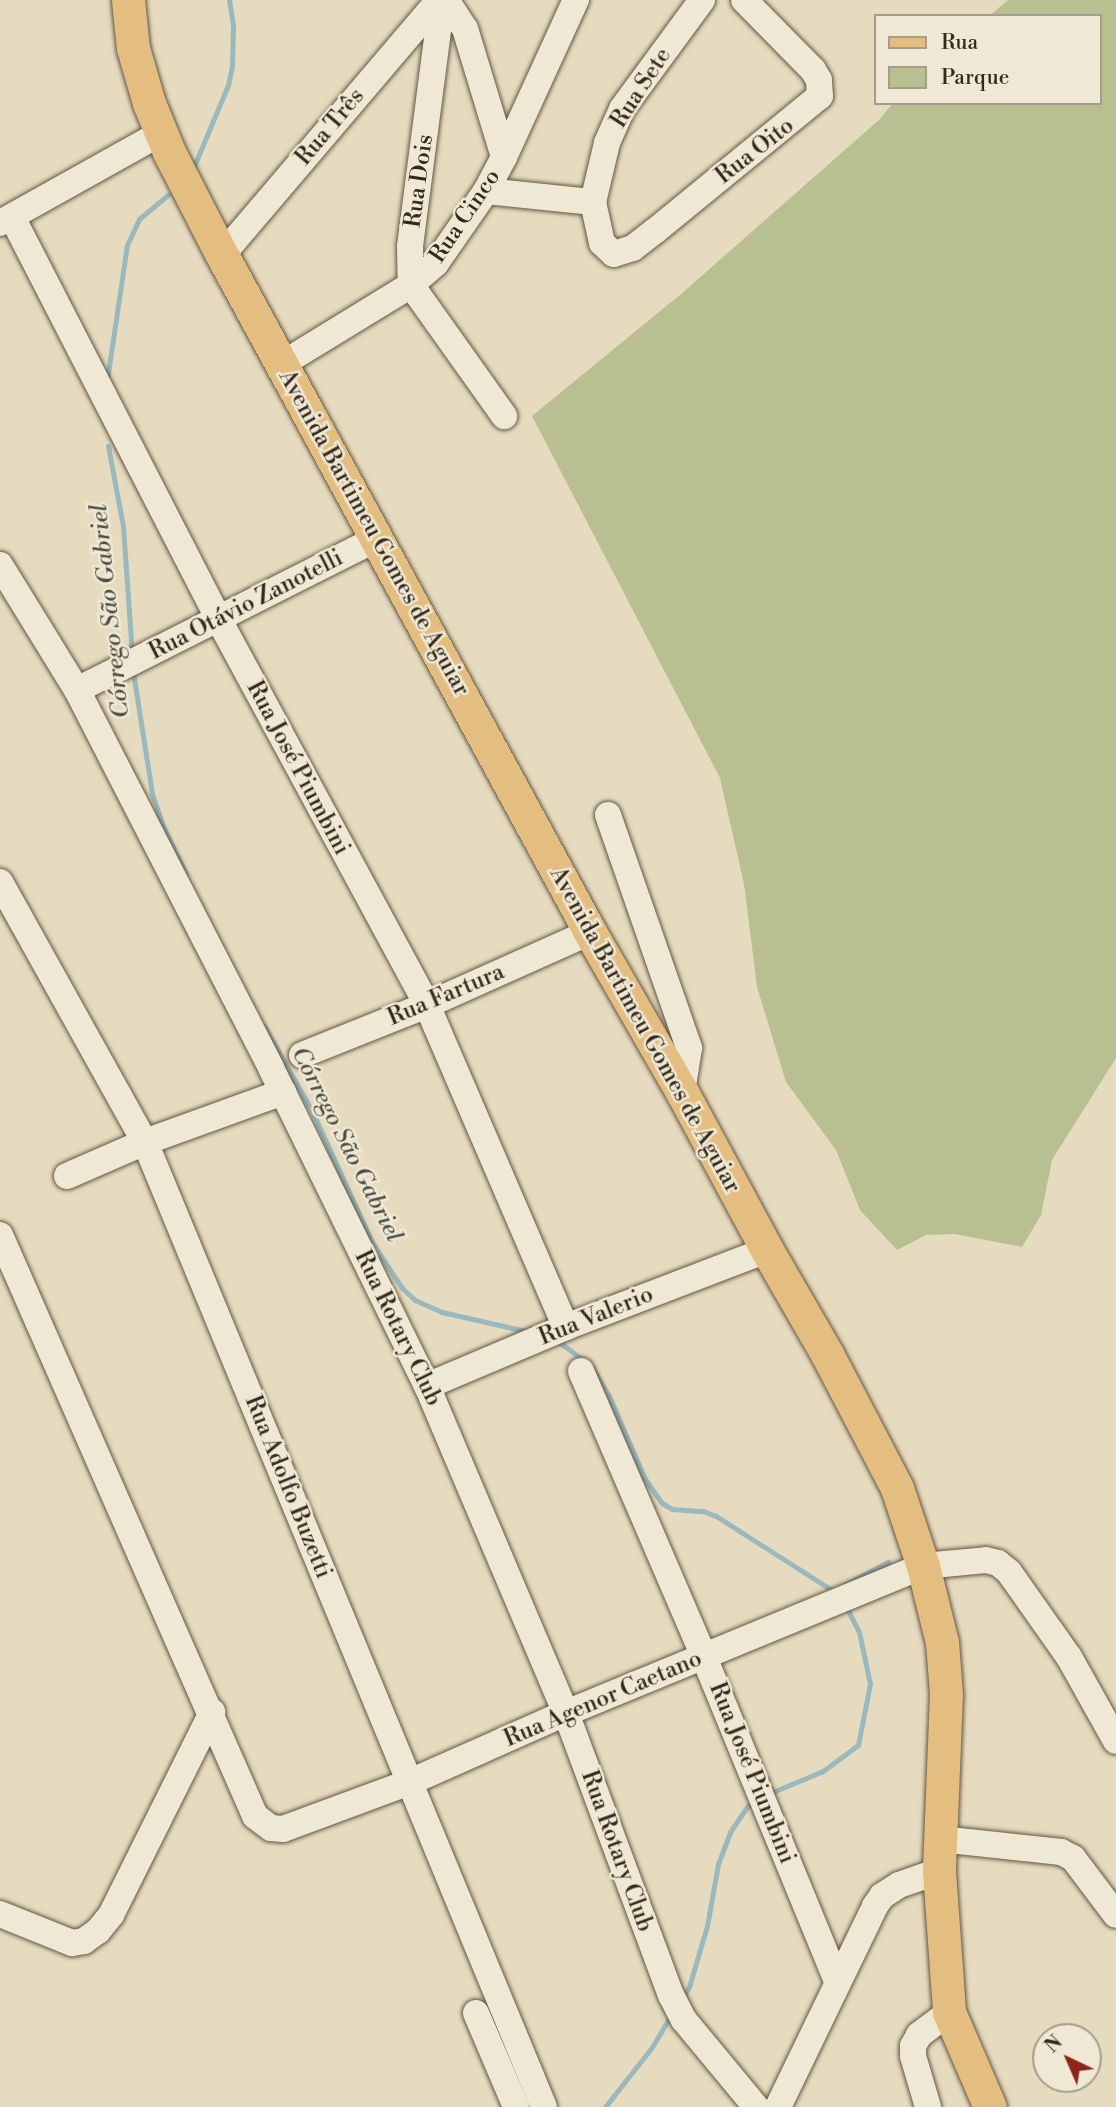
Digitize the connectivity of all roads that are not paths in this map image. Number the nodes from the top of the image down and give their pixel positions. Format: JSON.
{"nodes":[{"id":1,"x":128,"y":0,"type":"edge"},
{"id":2,"x":442,"y":0,"type":"edge"},
{"id":3,"x":576,"y":0,"type":"edge"},
{"id":4,"x":702,"y":0,"type":"edge"},
{"id":5,"x":744,"y":0,"type":"edge"},
{"id":6,"x":170,"y":153,"type":"junction"},
{"id":7,"x":504,"y":157,"type":"junction"},
{"id":8,"x":486,"y":191,"type":"junction"},
{"id":9,"x":596,"y":213,"type":"junction"},
{"id":10,"x":6,"y":220,"type":"edge"},
{"id":11,"x":222,"y":255,"type":"junction"},
{"id":12,"x":411,"y":285,"type":"junction"},
{"id":13,"x":282,"y":364,"type":"junction"},
{"id":14,"x":504,"y":416,"type":"dead end"},
{"id":15,"x":378,"y":538,"type":"junction"},
{"id":16,"x":0,"y":565,"type":"edge"},
{"id":17,"x":219,"y":620,"type":"junction"},
{"id":18,"x":77,"y":690,"type":"junction"},
{"id":19,"x":608,"y":815,"type":"dead end"},
{"id":20,"x":0,"y":882,"type":"edge"},
{"id":21,"x":590,"y":932,"type":"junction"},
{"id":22,"x":427,"y":1005,"type":"junction"},
{"id":23,"x":302,"y":1055,"type":"dead end"},
{"id":24,"x":283,"y":1092,"type":"junction"},
{"id":25,"x":682,"y":1092,"type":"junction"},
{"id":26,"x":145,"y":1142,"type":"junction"},
{"id":27,"x":67,"y":1176,"type":"dead end"},
{"id":28,"x":0,"y":1235,"type":"edge"},
{"id":29,"x":767,"y":1250,"type":"junction"},
{"id":30,"x":555,"y":1332,"type":"junction"},
{"id":31,"x":581,"y":1371,"type":"dead end"},
{"id":32,"x":427,"y":1386,"type":"junction"},
{"id":33,"x":923,"y":1566,"type":"junction"},
{"id":34,"x":704,"y":1657,"type":"junction"},
{"id":35,"x":212,"y":1713,"type":"junction"},
{"id":36,"x":566,"y":1713,"type":"junction"},
{"id":37,"x":1116,"y":1741,"type":"edge"},
{"id":38,"x":410,"y":1782,"type":"junction"},
{"id":39,"x":940,"y":1855,"type":"junction"},
{"id":40,"x":0,"y":1914,"type":"edge"},
{"id":41,"x":1116,"y":1915,"type":"edge"},
{"id":42,"x":838,"y":1983,"type":"junction"},
{"id":43,"x":949,"y":2012,"type":"junction"},
{"id":44,"x":476,"y":2013,"type":"dead end"},
{"id":45,"x":516,"y":2107,"type":"edge"},
{"id":46,"x":544,"y":2107,"type":"edge"},
{"id":47,"x":756,"y":2107,"type":"edge"},
{"id":48,"x":778,"y":2107,"type":"edge"},
{"id":49,"x":928,"y":2107,"type":"edge"},
{"id":50,"x":990,"y":2107,"type":"edge"}],
"edges":[{"from":1,"to":6,"type":"main road","name":"Avenida Bartimeu Gomes de Aguiar"},
{"from":2,"to":7,"type":"street","name":"Rua Cinco"},
{"from":2,"to":11,"type":"street","name":"Rua Três"},
{"from":2,"to":12,"type":"street","name":"Rua Dois"},
{"from":3,"to":7,"type":"street"},
{"from":4,"to":9,"type":"street","name":"Rua Sete"},
{"from":5,"to":9,"type":"street","name":"Rua Oito"},
{"from":6,"to":10,"type":"street"},
{"from":6,"to":11,"type":"main road","name":"Avenida Bartimeu Gomes de Aguiar"},
{"from":7,"to":8,"type":"street","name":"Rua Cinco"},
{"from":8,"to":9,"type":"street"},
{"from":8,"to":12,"type":"street","name":"Rua Cinco"},
{"from":10,"to":17,"type":"street","name":"Rua José Piumbini"},
{"from":11,"to":13,"type":"main road","name":"Avenida Bartimeu Gomes de Aguiar"},
{"from":12,"to":13,"type":"street","name":"Rua Cinco"},
{"from":12,"to":14,"type":"street"},
{"from":13,"to":15,"type":"main road","name":"Avenida Bartimeu Gomes de Aguiar"},
{"from":15,"to":17,"type":"street","name":"Rua Otávio Zanotelli"},
{"from":15,"to":21,"type":"main road","name":"Avenida Bartimeu Gomes de Aguiar"},
{"from":16,"to":18,"type":"street","name":"Rua Rotary Club"},
{"from":17,"to":18,"type":"street","name":"Rua Otávio Zanotelli"},
{"from":17,"to":22,"type":"street","name":"Rua José Piumbini"},
{"from":18,"to":24,"type":"street","name":"Rua Rotary Club"},
{"from":19,"to":25,"type":"street"},
{"from":20,"to":26,"type":"street","name":"Rua Adolfo Buzetti"},
{"from":21,"to":22,"type":"street","name":"Rua Fartura"},
{"from":21,"to":25,"type":"main road","name":"Avenida Bartimeu Gomes de Aguiar"},
{"from":22,"to":23,"type":"street","name":"Rua Fartura"},
{"from":22,"to":30,"type":"street","name":"Rua José Piumbini"},
{"from":24,"to":26,"type":"street"},
{"from":24,"to":32,"type":"street","name":"Rua Rotary Club"},
{"from":25,"to":29,"type":"main road","name":"Avenida Bartimeu Gomes de Aguiar"},
{"from":26,"to":27,"type":"street"},
{"from":26,"to":38,"type":"street","name":"Rua Adolfo Buzetti"},
{"from":28,"to":35,"type":"street"},
{"from":29,"to":30,"type":"street","name":"Rua Valerio"},
{"from":29,"to":33,"type":"main road","name":"Avenida Bartimeu Gomes de Aguiar"},
{"from":30,"to":32,"type":"street","name":"Rua Valerio"},
{"from":31,"to":34,"type":"street","name":"Rua José Piumbini"},
{"from":32,"to":36,"type":"street","name":"Rua Rotary Club"},
{"from":33,"to":34,"type":"street","name":"Rua Agenor Caetano"},
{"from":33,"to":37,"type":"street","name":"Rua Agenor Caetano"},
{"from":33,"to":39,"type":"main road","name":"Avenida Bartimeu Gomes de Aguiar"},
{"from":34,"to":36,"type":"street","name":"Rua Agenor Caetano"},
{"from":34,"to":42,"type":"street","name":"Rua José Piumbini"},
{"from":35,"to":38,"type":"street","name":"Rua Agenor Caetano"},
{"from":35,"to":40,"type":"street"},
{"from":36,"to":38,"type":"street","name":"Rua Agenor Caetano"},
{"from":36,"to":47,"type":"street","name":"Rua Rotary Club"},
{"from":38,"to":46,"type":"street","name":"Rua Adolfo Buzetti"},
{"from":39,"to":41,"type":"street"},
{"from":39,"to":42,"type":"street"},
{"from":39,"to":43,"type":"main road","name":"Avenida Bartimeu Gomes de Aguiar"},
{"from":42,"to":48,"type":"street"},
{"from":43,"to":49,"type":"street"},
{"from":43,"to":50,"type":"main road","name":"Avenida Bartimeu Gomes de Aguiar"},
{"from":44,"to":45,"type":"street"}]}
